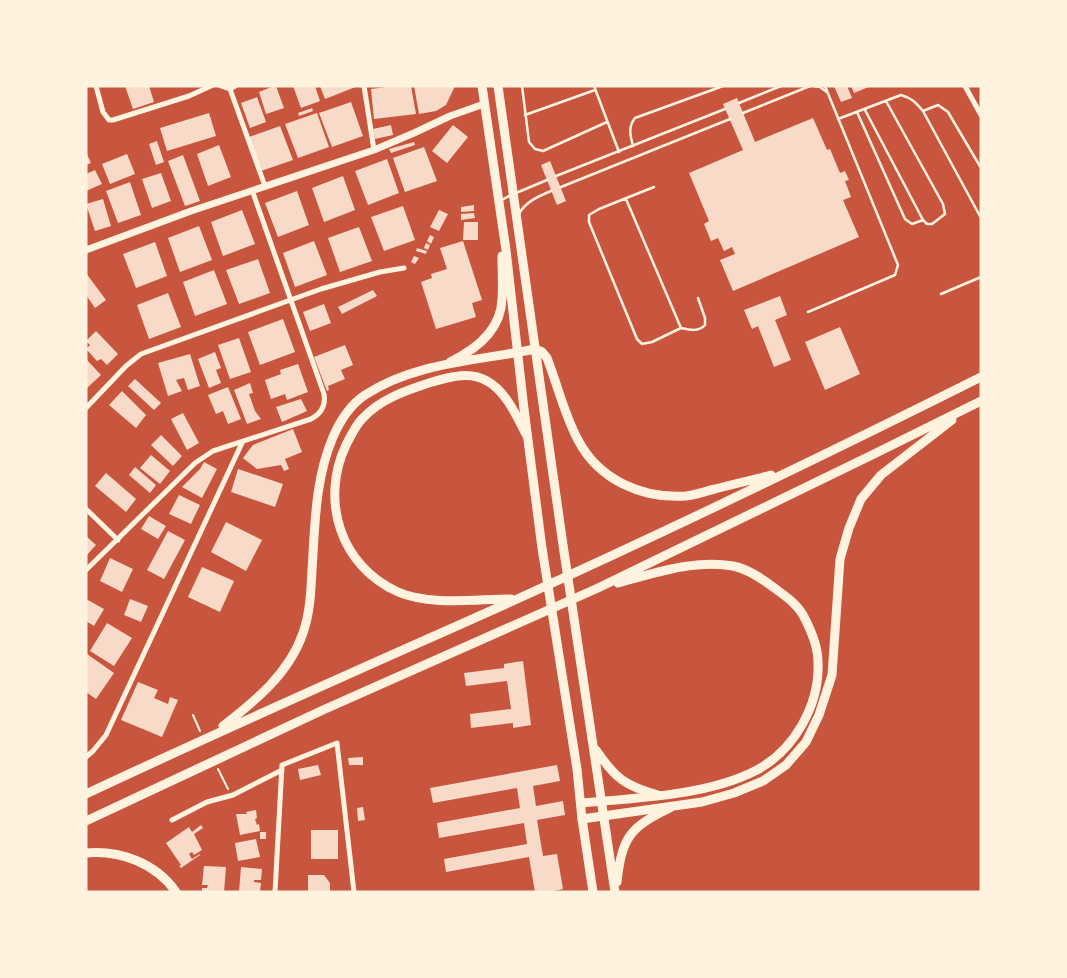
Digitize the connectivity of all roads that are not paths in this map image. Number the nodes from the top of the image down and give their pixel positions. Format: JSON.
{"nodes":[{"id":1,"x":96,"y":86,"type":"edge"},
{"id":2,"x":211,"y":86,"type":"edge"},
{"id":3,"x":221,"y":86,"type":"edge"},
{"id":4,"x":364,"y":86,"type":"edge"},
{"id":5,"x":482,"y":86,"type":"edge"},
{"id":6,"x":498,"y":86,"type":"edge"},
{"id":7,"x":522,"y":86,"type":"edge"},
{"id":8,"x":723,"y":86,"type":"edge"},
{"id":9,"x":781,"y":86,"type":"edge"},
{"id":10,"x":812,"y":86,"type":"edge"},
{"id":11,"x":825,"y":86,"type":"edge"},
{"id":12,"x":964,"y":86,"type":"edge"},
{"id":13,"x":232,"y":88,"type":"edge"},
{"id":14,"x":594,"y":88,"type":"edge"},
{"id":15,"x":829,"y":94,"type":"junction"},
{"id":16,"x":886,"y":101,"type":"junction"},
{"id":17,"x":739,"y":103,"type":"dead end"},
{"id":18,"x":484,"y":104,"type":"junction"},
{"id":19,"x":725,"y":109,"type":"dead end"},
{"id":20,"x":865,"y":110,"type":"junction"},
{"id":21,"x":923,"y":111,"type":"junction"},
{"id":22,"x":858,"y":112,"type":"junction"},
{"id":23,"x":743,"y":113,"type":"dead end"},
{"id":24,"x":525,"y":115,"type":"junction"},
{"id":25,"x":981,"y":115,"type":"edge"},
{"id":26,"x":730,"y":119,"type":"dead end"},
{"id":27,"x":838,"y":119,"type":"junction"},
{"id":28,"x":607,"y":122,"type":"junction"},
{"id":29,"x":633,"y":146,"type":"junction"},
{"id":30,"x":374,"y":150,"type":"junction"},
{"id":31,"x":619,"y":152,"type":"junction"},
{"id":32,"x":981,"y":168,"type":"edge"},
{"id":33,"x":556,"y":176,"type":"dead end"},
{"id":34,"x":546,"y":180,"type":"dead end"},
{"id":35,"x":264,"y":186,"type":"junction"},
{"id":36,"x":561,"y":187,"type":"dead end"},
{"id":37,"x":654,"y":187,"type":"dead end"},
{"id":38,"x":252,"y":190,"type":"junction"},
{"id":39,"x":551,"y":191,"type":"dead end"},
{"id":40,"x":513,"y":194,"type":"junction"},
{"id":41,"x":626,"y":199,"type":"junction"},
{"id":42,"x":498,"y":202,"type":"junction"},
{"id":43,"x":981,"y":218,"type":"edge"},
{"id":44,"x":517,"y":220,"type":"junction"},
{"id":45,"x":923,"y":220,"type":"junction"},
{"id":46,"x":503,"y":228,"type":"junction"},
{"id":47,"x":86,"y":250,"type":"edge"},
{"id":48,"x":404,"y":268,"type":"dead end"},
{"id":49,"x":981,"y":277,"type":"edge"},
{"id":50,"x":941,"y":294,"type":"dead end"},
{"id":51,"x":698,"y":298,"type":"dead end"},
{"id":52,"x":289,"y":301,"type":"junction"},
{"id":53,"x":808,"y":312,"type":"dead end"},
{"id":54,"x":681,"y":328,"type":"junction"},
{"id":55,"x":535,"y":349,"type":"junction"},
{"id":56,"x":518,"y":353,"type":"junction"},
{"id":57,"x":446,"y":364,"type":"junction"},
{"id":58,"x":981,"y":376,"type":"edge"},
{"id":59,"x":981,"y":401,"type":"edge"},
{"id":60,"x":969,"y":406,"type":"junction"},
{"id":61,"x":86,"y":408,"type":"edge"},
{"id":62,"x":527,"y":436,"type":"junction"},
{"id":63,"x":242,"y":443,"type":"junction"},
{"id":64,"x":788,"y":471,"type":"junction"},
{"id":65,"x":86,"y":509,"type":"edge"},
{"id":66,"x":118,"y":540,"type":"junction"},
{"id":67,"x":86,"y":570,"type":"edge"},
{"id":68,"x":598,"y":588,"type":"junction"},
{"id":69,"x":517,"y":599,"type":"junction"},
{"id":70,"x":214,"y":734,"type":"junction"},
{"id":71,"x":595,"y":749,"type":"junction"},
{"id":72,"x":86,"y":757,"type":"edge"},
{"id":73,"x":282,"y":770,"type":"junction"},
{"id":74,"x":86,"y":794,"type":"edge"},
{"id":75,"x":658,"y":795,"type":"junction"},
{"id":76,"x":601,"y":800,"type":"junction"},
{"id":77,"x":581,"y":803,"type":"junction"},
{"id":78,"x":670,"y":808,"type":"junction"},
{"id":79,"x":604,"y":817,"type":"junction"},
{"id":80,"x":582,"y":819,"type":"junction"},
{"id":81,"x":172,"y":820,"type":"dead end"},
{"id":82,"x":86,"y":821,"type":"edge"},
{"id":83,"x":86,"y":853,"type":"edge"},
{"id":84,"x":176,"y":892,"type":"edge"},
{"id":85,"x":275,"y":892,"type":"edge"},
{"id":86,"x":354,"y":892,"type":"edge"},
{"id":87,"x":593,"y":892,"type":"edge"},
{"id":88,"x":616,"y":892,"type":"edge"}],
"edges":[{"from":1,"to":2,"type":"street"},
{"from":3,"to":13,"type":"street"},
{"from":4,"to":30,"type":"street"},
{"from":5,"to":18,"type":"main road"},
{"from":6,"to":40,"type":"main road"},
{"from":7,"to":24,"type":"lane"},
{"from":8,"to":29,"type":"lane"},
{"from":9,"to":17,"type":"lane"},
{"from":10,"to":15,"type":"lane"},
{"from":10,"to":23,"type":"lane"},
{"from":11,"to":15,"type":"lane"},
{"from":12,"to":25,"type":"street"},
{"from":13,"to":35,"type":"street"},
{"from":14,"to":24,"type":"lane"},
{"from":14,"to":28,"type":"lane"},
{"from":15,"to":27,"type":"lane"},
{"from":16,"to":20,"type":"lane"},
{"from":16,"to":21,"type":"lane"},
{"from":16,"to":45,"type":"lane"},
{"from":18,"to":30,"type":"street"},
{"from":18,"to":42,"type":"main road"},
{"from":19,"to":29,"type":"lane"},
{"from":20,"to":22,"type":"lane"},
{"from":20,"to":45,"type":"lane"},
{"from":21,"to":32,"type":"lane"},
{"from":21,"to":43,"type":"lane"},
{"from":22,"to":27,"type":"lane"},
{"from":22,"to":45,"type":"lane"},
{"from":24,"to":28,"type":"lane"},
{"from":26,"to":36,"type":"lane"},
{"from":27,"to":53,"type":"lane"},
{"from":28,"to":31,"type":"lane"},
{"from":29,"to":31,"type":"lane"},
{"from":30,"to":35,"type":"street"},
{"from":31,"to":33,"type":"lane"},
{"from":34,"to":40,"type":"lane"},
{"from":35,"to":38,"type":"street"},
{"from":37,"to":41,"type":"lane"},
{"from":38,"to":47,"type":"street"},
{"from":38,"to":52,"type":"street"},
{"from":39,"to":44,"type":"lane"},
{"from":40,"to":42,"type":"lane"},
{"from":40,"to":44,"type":"main road"},
{"from":41,"to":54,"type":"lane"},
{"from":41,"to":54,"type":"lane"},
{"from":42,"to":46,"type":"main road"},
{"from":44,"to":55,"type":"main road"},
{"from":46,"to":56,"type":"main road"},
{"from":46,"to":57,"type":"main road"},
{"from":48,"to":52,"type":"street"},
{"from":49,"to":50,"type":"lane"},
{"from":51,"to":54,"type":"lane"},
{"from":52,"to":61,"type":"street"},
{"from":52,"to":63,"type":"street"},
{"from":55,"to":56,"type":"main road"},
{"from":55,"to":64,"type":"main road"},
{"from":55,"to":71,"type":"main road"},
{"from":56,"to":57,"type":"main road"},
{"from":56,"to":62,"type":"main road"},
{"from":57,"to":70,"type":"main road"},
{"from":58,"to":64,"type":"main road"},
{"from":59,"to":60,"type":"main road"},
{"from":60,"to":68,"type":"main road"},
{"from":60,"to":78,"type":"main road"},
{"from":62,"to":69,"type":"main road"},
{"from":62,"to":77,"type":"main road"},
{"from":63,"to":66,"type":"street"},
{"from":63,"to":72,"type":"street"},
{"from":64,"to":69,"type":"main road"},
{"from":65,"to":66,"type":"street"},
{"from":66,"to":67,"type":"street"},
{"from":68,"to":75,"type":"main road"},
{"from":68,"to":82,"type":"main road"},
{"from":69,"to":70,"type":"main road"},
{"from":70,"to":74,"type":"main road"},
{"from":71,"to":75,"type":"main road"},
{"from":71,"to":76,"type":"main road"},
{"from":73,"to":81,"type":"street"},
{"from":73,"to":85,"type":"street"},
{"from":73,"to":86,"type":"street"},
{"from":75,"to":76,"type":"main road"},
{"from":76,"to":77,"type":"main road"},
{"from":76,"to":79,"type":"main road"},
{"from":77,"to":80,"type":"main road"},
{"from":78,"to":79,"type":"main road"},
{"from":78,"to":88,"type":"main road"},
{"from":79,"to":80,"type":"main road"},
{"from":79,"to":88,"type":"main road"},
{"from":80,"to":87,"type":"main road"},
{"from":83,"to":84,"type":"main road"}]}
